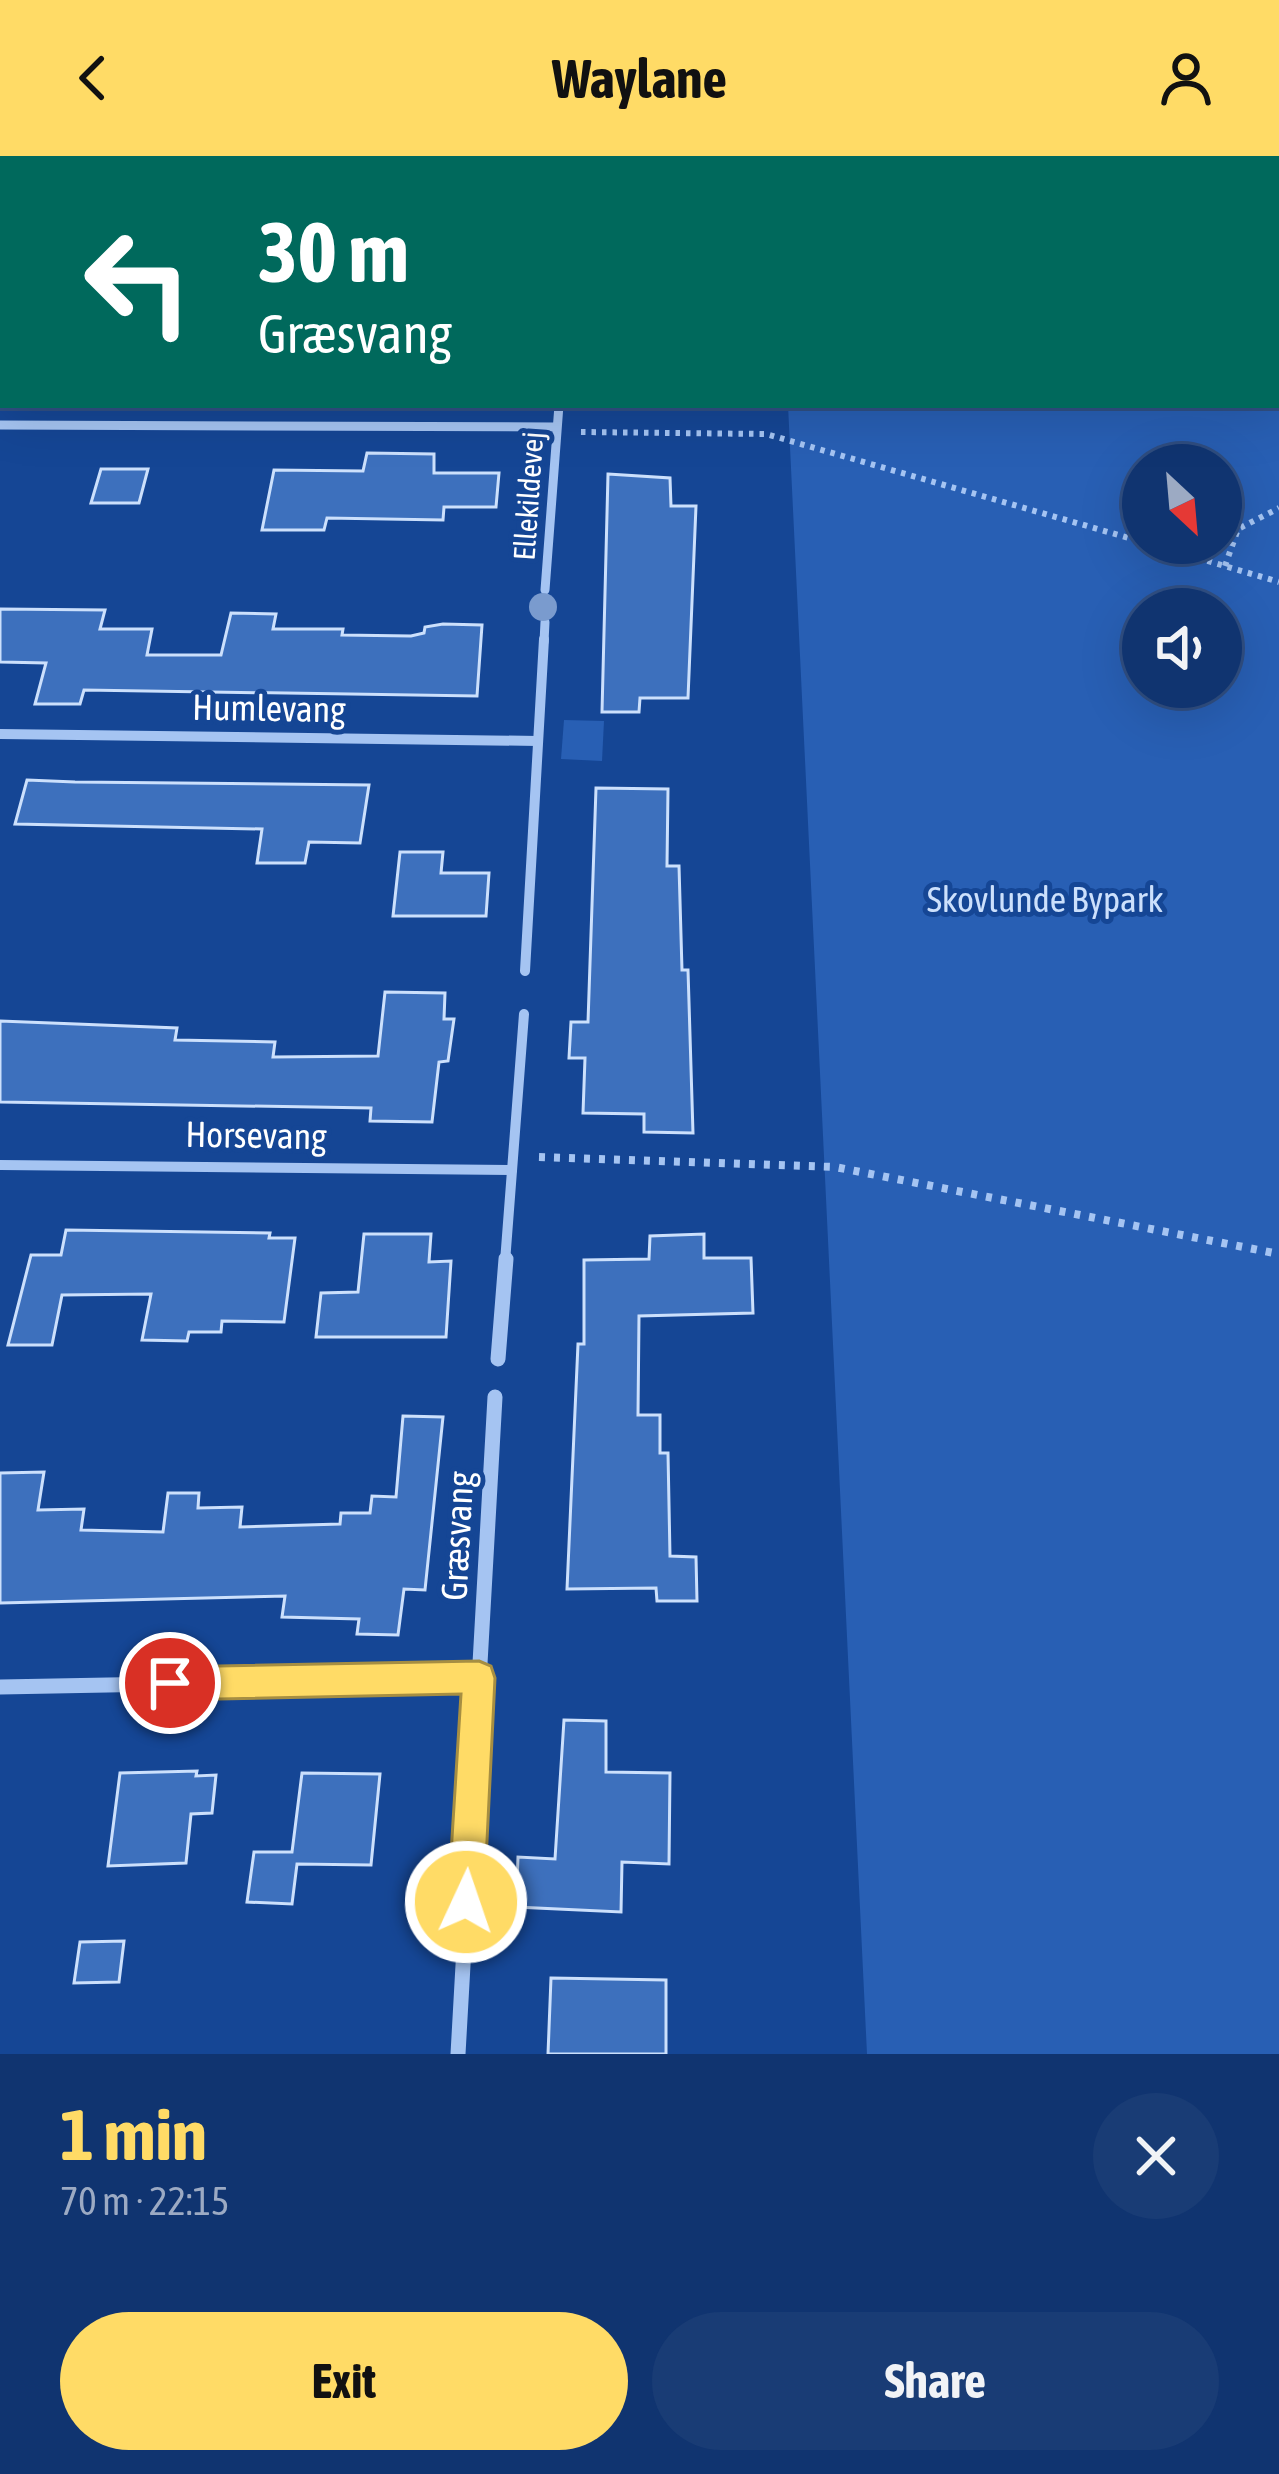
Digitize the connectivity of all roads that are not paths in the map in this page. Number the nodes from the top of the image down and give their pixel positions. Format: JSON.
{"nodes":[{"id":1,"x":559,"y":408,"type":"edge"},
{"id":2,"x":0,"y":424,"type":"edge"},
{"id":3,"x":556,"y":427,"type":"junction"},
{"id":4,"x":545,"y":590,"type":"dead end"},
{"id":5,"x":545,"y":622,"type":"dead end"},
{"id":6,"x":0,"y":734,"type":"edge"},
{"id":7,"x":538,"y":741,"type":"junction"},
{"id":8,"x":525,"y":970,"type":"dead end"},
{"id":9,"x":524,"y":1014,"type":"dead end"},
{"id":10,"x":513,"y":1163,"type":"junction"},
{"id":11,"x":0,"y":1165,"type":"edge"},
{"id":12,"x":498,"y":1359,"type":"dead end"},
{"id":13,"x":495,"y":1397,"type":"dead end"},
{"id":14,"x":479,"y":1678,"type":"junction"},
{"id":15,"x":0,"y":1687,"type":"edge"},
{"id":16,"x":458,"y":2054,"type":"edge"}],
"edges":[{"from":1,"to":3,"type":"street","name":"Ellekildevej"},
{"from":2,"to":3,"type":"street"},
{"from":3,"to":4,"type":"street","name":"Ellekildevej"},
{"from":5,"to":7,"type":"street"},
{"from":6,"to":7,"type":"street","name":"Humlevang"},
{"from":7,"to":8,"type":"street"},
{"from":9,"to":10,"type":"street"},
{"from":10,"to":11,"type":"street","name":"Horsevang"},
{"from":10,"to":12,"type":"street"},
{"from":13,"to":14,"type":"street","name":"Græsvang"},
{"from":14,"to":15,"type":"street"},
{"from":14,"to":16,"type":"street","name":"Græsvang"}]}
